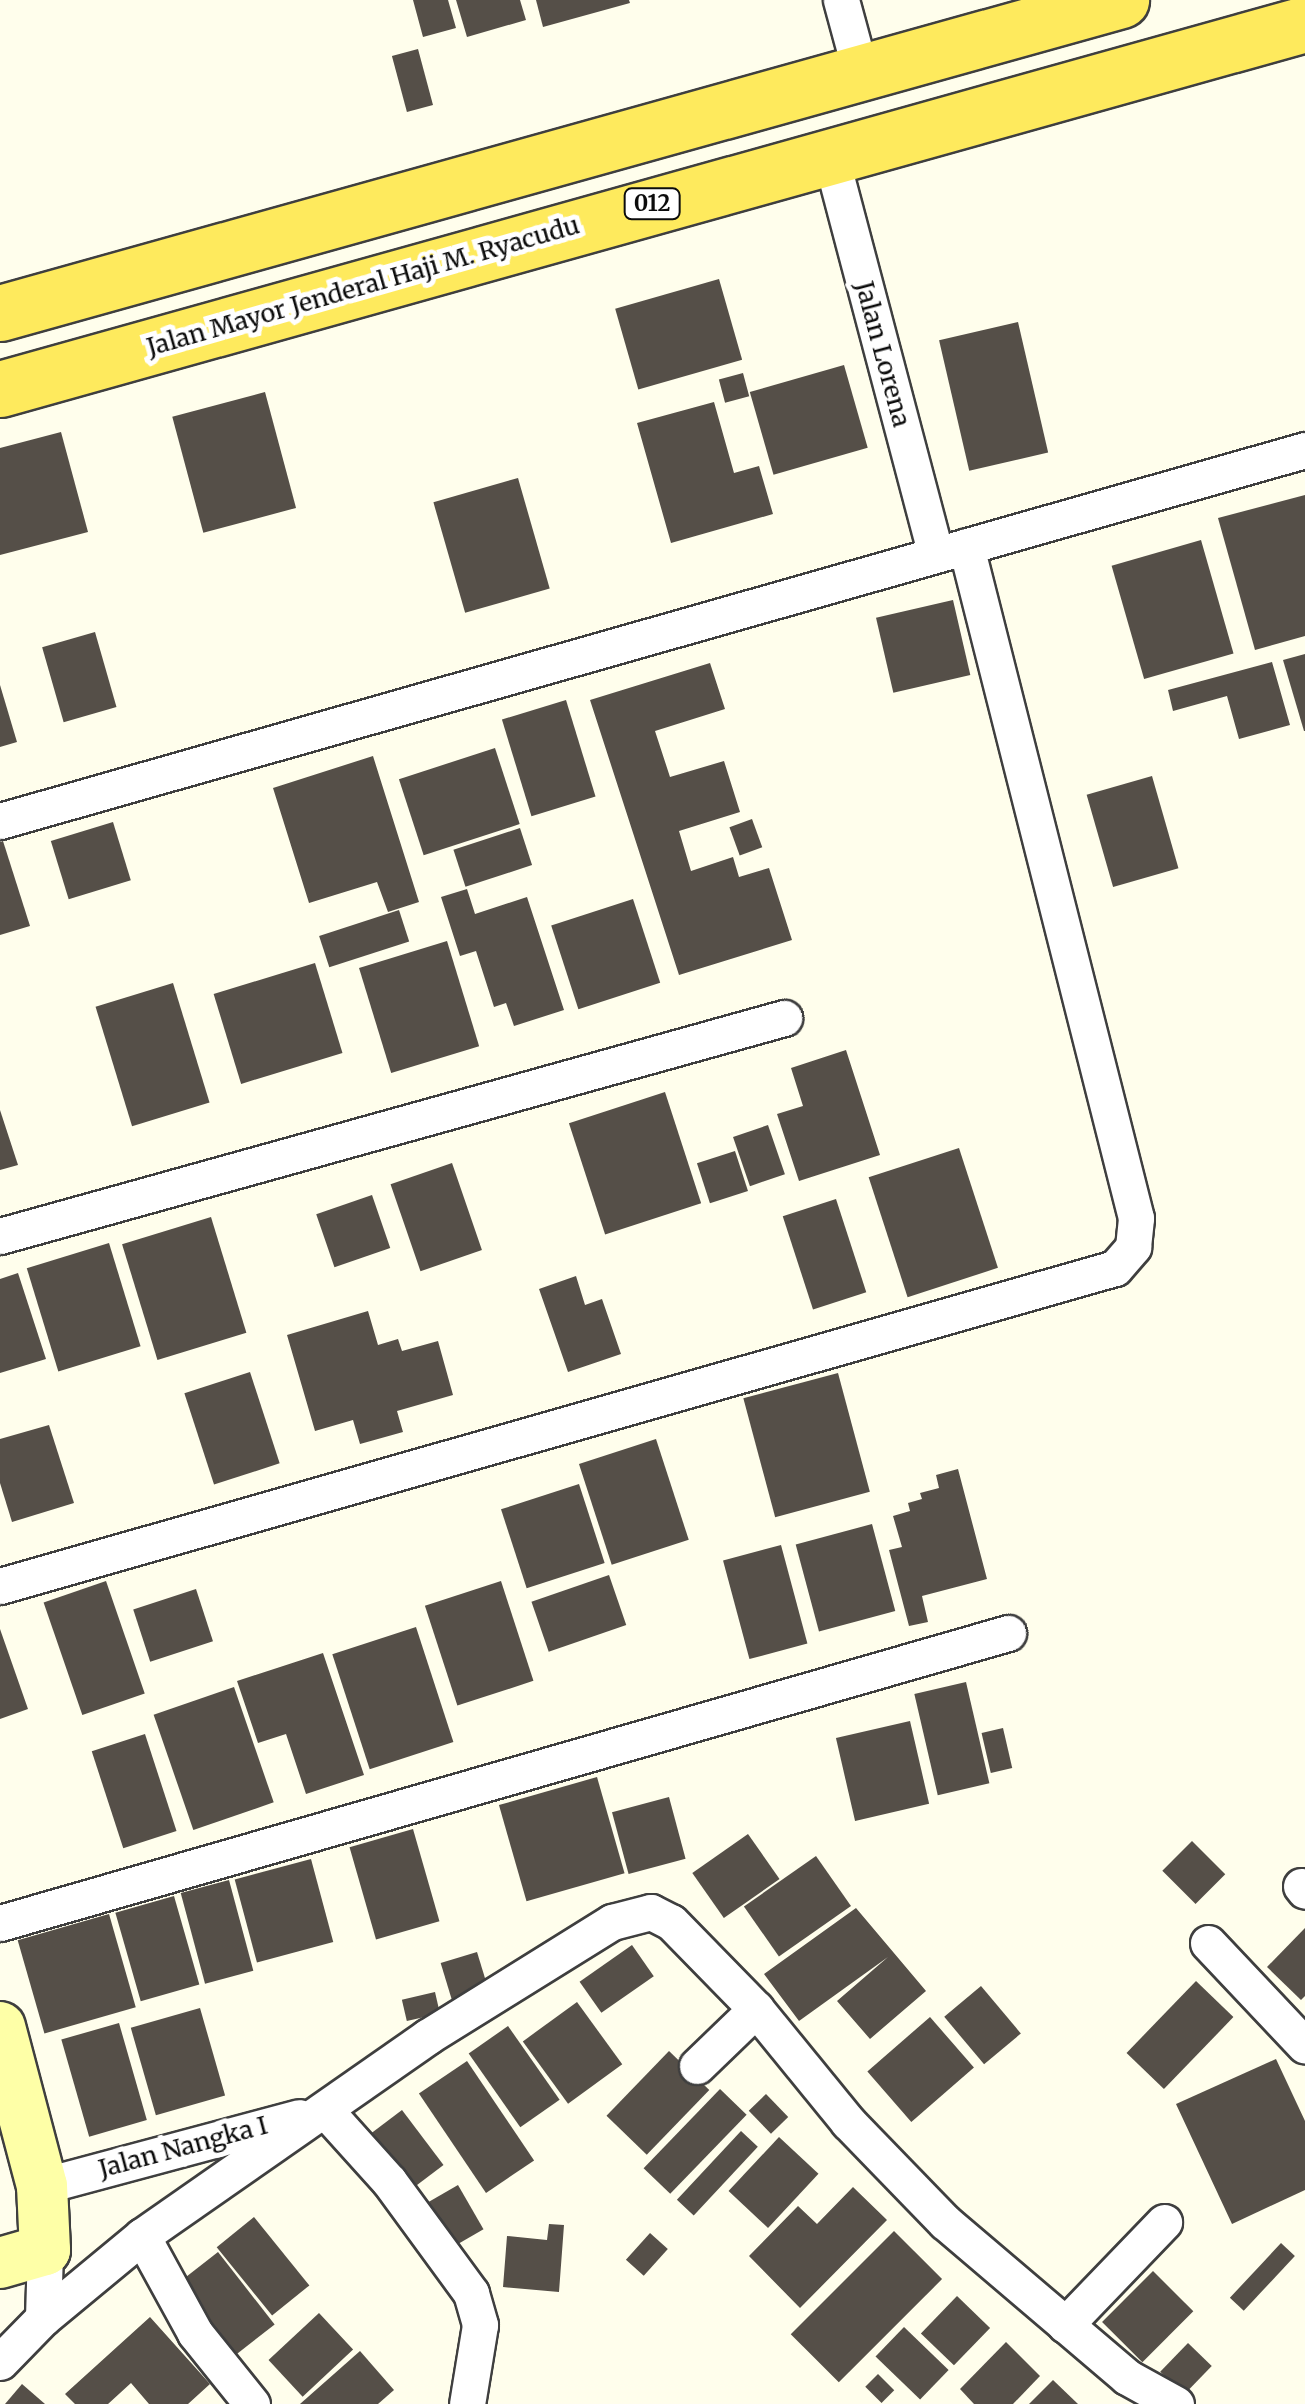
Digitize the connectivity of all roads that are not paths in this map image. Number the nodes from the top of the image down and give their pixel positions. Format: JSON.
{"nodes":[{"id":1,"x":842,"y":0,"type":"edge"},
{"id":2,"x":1121,"y":0,"type":"edge"},
{"id":3,"x":1305,"y":24,"type":"edge"},
{"id":4,"x":860,"y":70,"type":"junction"},
{"id":5,"x":830,"y":154,"type":"junction"},
{"id":6,"x":0,"y":313,"type":"edge"},
{"id":7,"x":0,"y":388,"type":"edge"},
{"id":8,"x":1305,"y":450,"type":"edge"},
{"id":9,"x":951,"y":550,"type":"junction"},
{"id":10,"x":0,"y":821,"type":"edge"},
{"id":11,"x":784,"y":1018,"type":"dead end"},
{"id":12,"x":0,"y":1236,"type":"edge"},
{"id":13,"x":0,"y":1586,"type":"edge"},
{"id":14,"x":1008,"y":1632,"type":"dead end"},
{"id":15,"x":0,"y":1923,"type":"edge"},
{"id":16,"x":1208,"y":1943,"type":"dead end"},
{"id":17,"x":756,"y":2009,"type":"junction"},
{"id":18,"x":0,"y":2027,"type":"edge"},
{"id":19,"x":1305,"y":2046,"type":"edge"},
{"id":20,"x":697,"y":2066,"type":"dead end"},
{"id":21,"x":324,"y":2110,"type":"junction"},
{"id":22,"x":42,"y":2186,"type":"junction"},
{"id":23,"x":1164,"y":2222,"type":"dead end"},
{"id":24,"x":142,"y":2236,"type":"junction"},
{"id":25,"x":22,"y":2256,"type":"edge"},
{"id":26,"x":44,"y":2318,"type":"junction"},
{"id":27,"x":1065,"y":2325,"type":"junction"},
{"id":28,"x":0,"y":2362,"type":"edge"},
{"id":29,"x":252,"y":2404,"type":"edge"},
{"id":30,"x":467,"y":2404,"type":"edge"},
{"id":31,"x":1176,"y":2404,"type":"edge"}],
"edges":[{"from":1,"to":4,"type":"street"},
{"from":2,"to":4,"type":"main road"},
{"from":3,"to":5,"type":"main road","name":"Jalan Mayor Jenderal Haji M. Ryacudu","number":"012"},
{"from":4,"to":6,"type":"main road"},
{"from":5,"to":7,"type":"main road","name":"Jalan Mayor Jenderal Haji M. Ryacudu","number":"012"},
{"from":5,"to":9,"type":"street","name":"Jalan Lorena"},
{"from":8,"to":9,"type":"street"},
{"from":9,"to":10,"type":"street"},
{"from":9,"to":13,"type":"street","name":"Jalan Lorena"},
{"from":11,"to":12,"type":"street"},
{"from":14,"to":15,"type":"street"},
{"from":16,"to":19,"type":"street"},
{"from":17,"to":20,"type":"street"},
{"from":17,"to":21,"type":"street"},
{"from":17,"to":27,"type":"street"},
{"from":18,"to":22,"type":"street"},
{"from":21,"to":22,"type":"street","name":"Jalan Nangka I"},
{"from":21,"to":24,"type":"street"},
{"from":21,"to":30,"type":"street"},
{"from":22,"to":25,"type":"street"},
{"from":23,"to":27,"type":"street"},
{"from":24,"to":26,"type":"street"},
{"from":24,"to":29,"type":"street"},
{"from":25,"to":26,"type":"street"},
{"from":26,"to":28,"type":"street"},
{"from":27,"to":31,"type":"street"}]}
